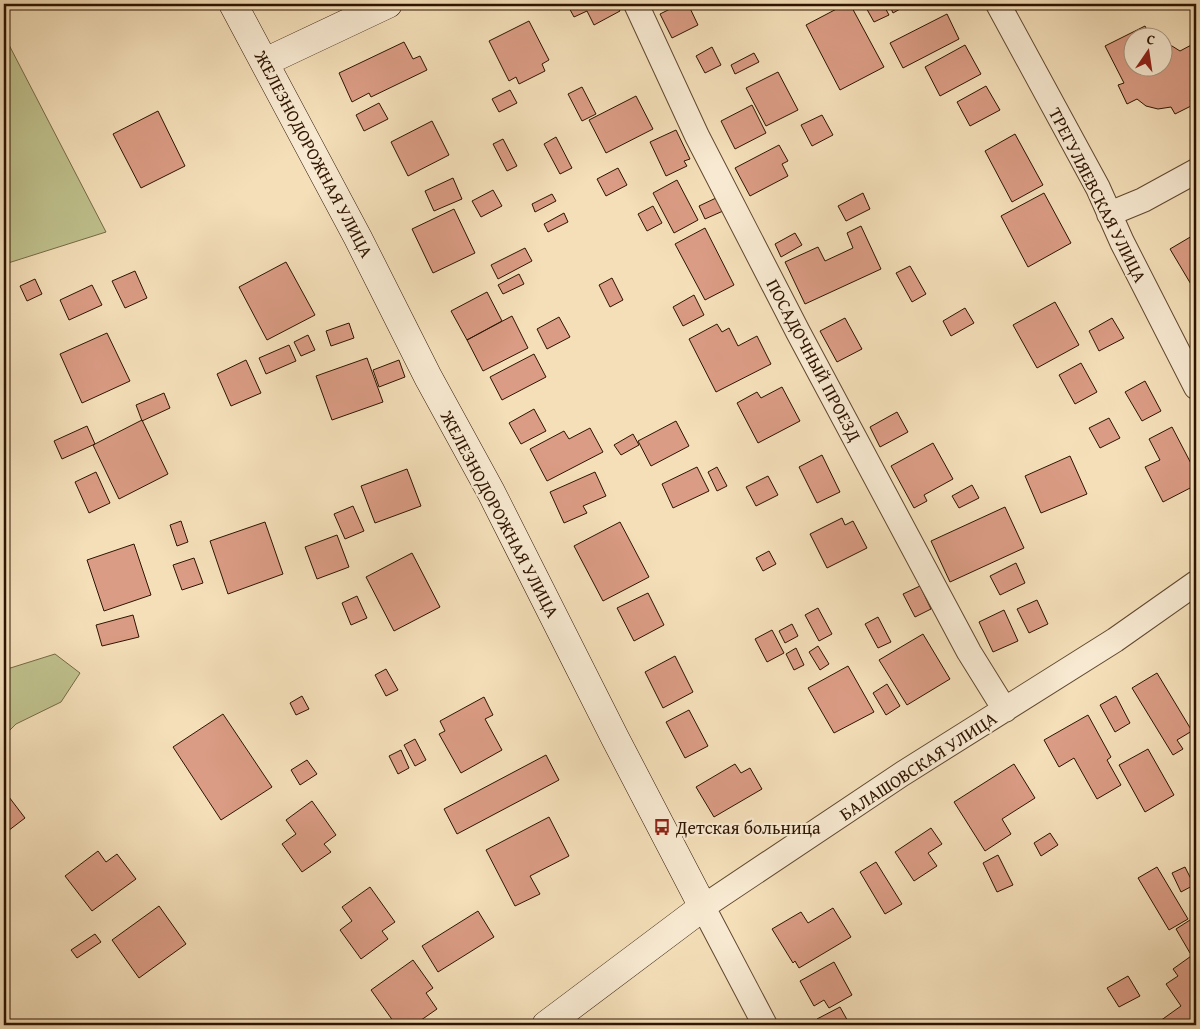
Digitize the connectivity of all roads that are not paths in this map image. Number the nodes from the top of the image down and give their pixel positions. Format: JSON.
{"nodes":[{"id":1,"x":233,"y":4,"type":"edge"},
{"id":2,"x":388,"y":4,"type":"edge"},
{"id":3,"x":636,"y":4,"type":"edge"},
{"id":4,"x":998,"y":4,"type":"edge"},
{"id":5,"x":265,"y":62,"type":"junction"},
{"id":6,"x":1196,"y":171,"type":"edge"},
{"id":7,"x":1109,"y":214,"type":"junction"},
{"id":8,"x":1196,"y":387,"type":"edge"},
{"id":9,"x":1196,"y":583,"type":"edge"},
{"id":10,"x":1005,"y":710,"type":"junction"},
{"id":11,"x":703,"y":907,"type":"junction"},
{"id":12,"x":546,"y":1025,"type":"edge"},
{"id":13,"x":765,"y":1025,"type":"edge"}],
"edges":[{"from":1,"to":5,"type":"street","name":"ЖЕЛЕЗНОДОРОЖНАЯ УЛИЦА"},
{"from":2,"to":5,"type":"street"},
{"from":3,"to":10,"type":"street","name":"ПОСАДОЧНЫЙ ПРОЕЗД"},
{"from":4,"to":7,"type":"street","name":"ТРЕГУЛЯЕВСКАЯ УЛИЦА"},
{"from":5,"to":11,"type":"street","name":"ЖЕЛЕЗНОДОРОЖНАЯ УЛИЦА"},
{"from":6,"to":7,"type":"street"},
{"from":7,"to":8,"type":"street","name":"ТРЕГУЛЯЕВСКАЯ УЛИЦА"},
{"from":9,"to":10,"type":"street","name":"БАЛАШОВСКАЯ УЛИЦА"},
{"from":10,"to":11,"type":"street","name":"БАЛАШОВСКАЯ УЛИЦА"},
{"from":11,"to":12,"type":"street","name":"БАЛАШОВСКАЯ УЛИЦА"},
{"from":11,"to":13,"type":"street","name":"ЖЕЛЕЗНОДОРОЖНАЯ УЛИЦА"}]}
